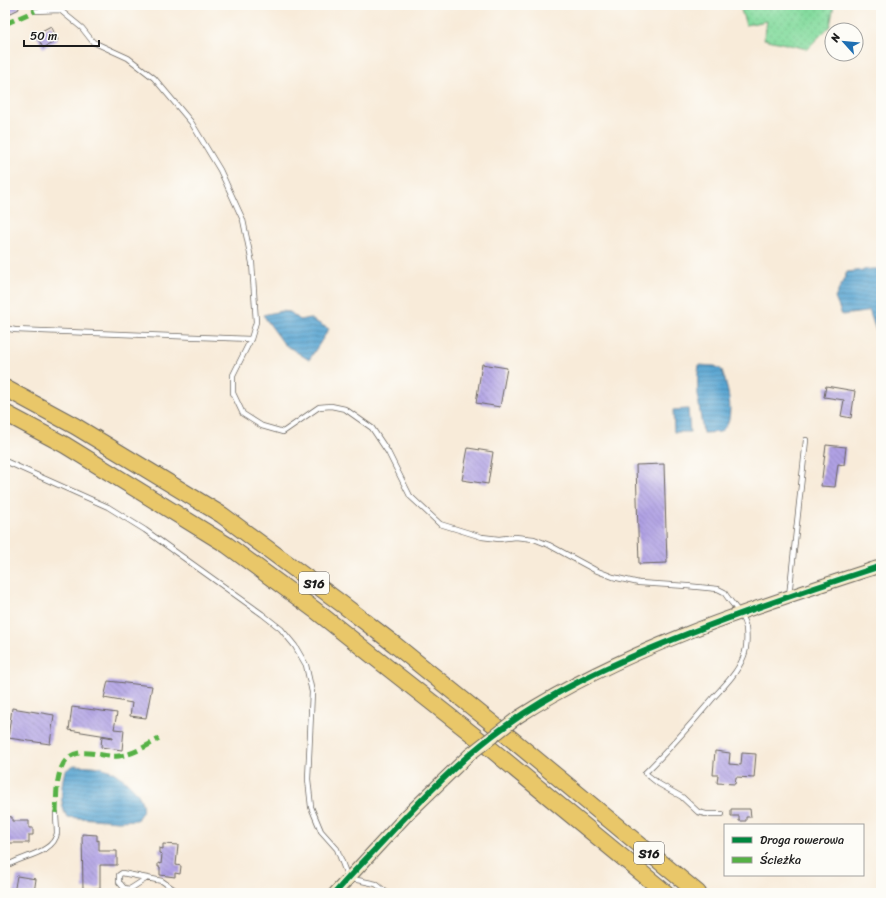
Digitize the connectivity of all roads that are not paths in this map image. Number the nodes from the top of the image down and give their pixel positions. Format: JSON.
{"nodes":[{"id":1,"x":35,"y":11,"type":"dead end"},
{"id":2,"x":5,"y":328,"type":"edge"},
{"id":3,"x":251,"y":339,"type":"junction"},
{"id":4,"x":5,"y":388,"type":"edge"},
{"id":5,"x":5,"y":413,"type":"edge"},
{"id":6,"x":806,"y":440,"type":"dead end"},
{"id":7,"x":5,"y":461,"type":"edge"},
{"id":8,"x":881,"y":566,"type":"edge"},
{"id":9,"x":788,"y":597,"type":"junction"},
{"id":10,"x":740,"y":614,"type":"junction"},
{"id":11,"x":56,"y":813,"type":"dead end"},
{"id":12,"x":722,"y":814,"type":"dead end"},
{"id":13,"x":5,"y":867,"type":"edge"},
{"id":14,"x":147,"y":878,"type":"junction"},
{"id":15,"x":348,"y":878,"type":"junction"},
{"id":16,"x":179,"y":893,"type":"edge"},
{"id":17,"x":335,"y":893,"type":"edge"},
{"id":18,"x":387,"y":893,"type":"edge"},
{"id":19,"x":666,"y":893,"type":"edge"},
{"id":20,"x":698,"y":893,"type":"edge"}],
"edges":[{"from":1,"to":3,"type":"lane"},
{"from":2,"to":3,"type":"lane"},
{"from":3,"to":10,"type":"lane"},
{"from":4,"to":20,"type":"highway","number":"S16"},
{"from":5,"to":19,"type":"highway","number":"S16"},
{"from":6,"to":9,"type":"lane"},
{"from":7,"to":15,"type":"lane"},
{"from":8,"to":9,"type":"street"},
{"from":9,"to":10,"type":"street"},
{"from":10,"to":12,"type":"lane"},
{"from":10,"to":15,"type":"street","bridge":true},
{"from":11,"to":13,"type":"lane"},
{"from":14,"to":14,"type":"lane"},
{"from":14,"to":16,"type":"lane"},
{"from":15,"to":17,"type":"street"},
{"from":15,"to":18,"type":"lane"}]}
